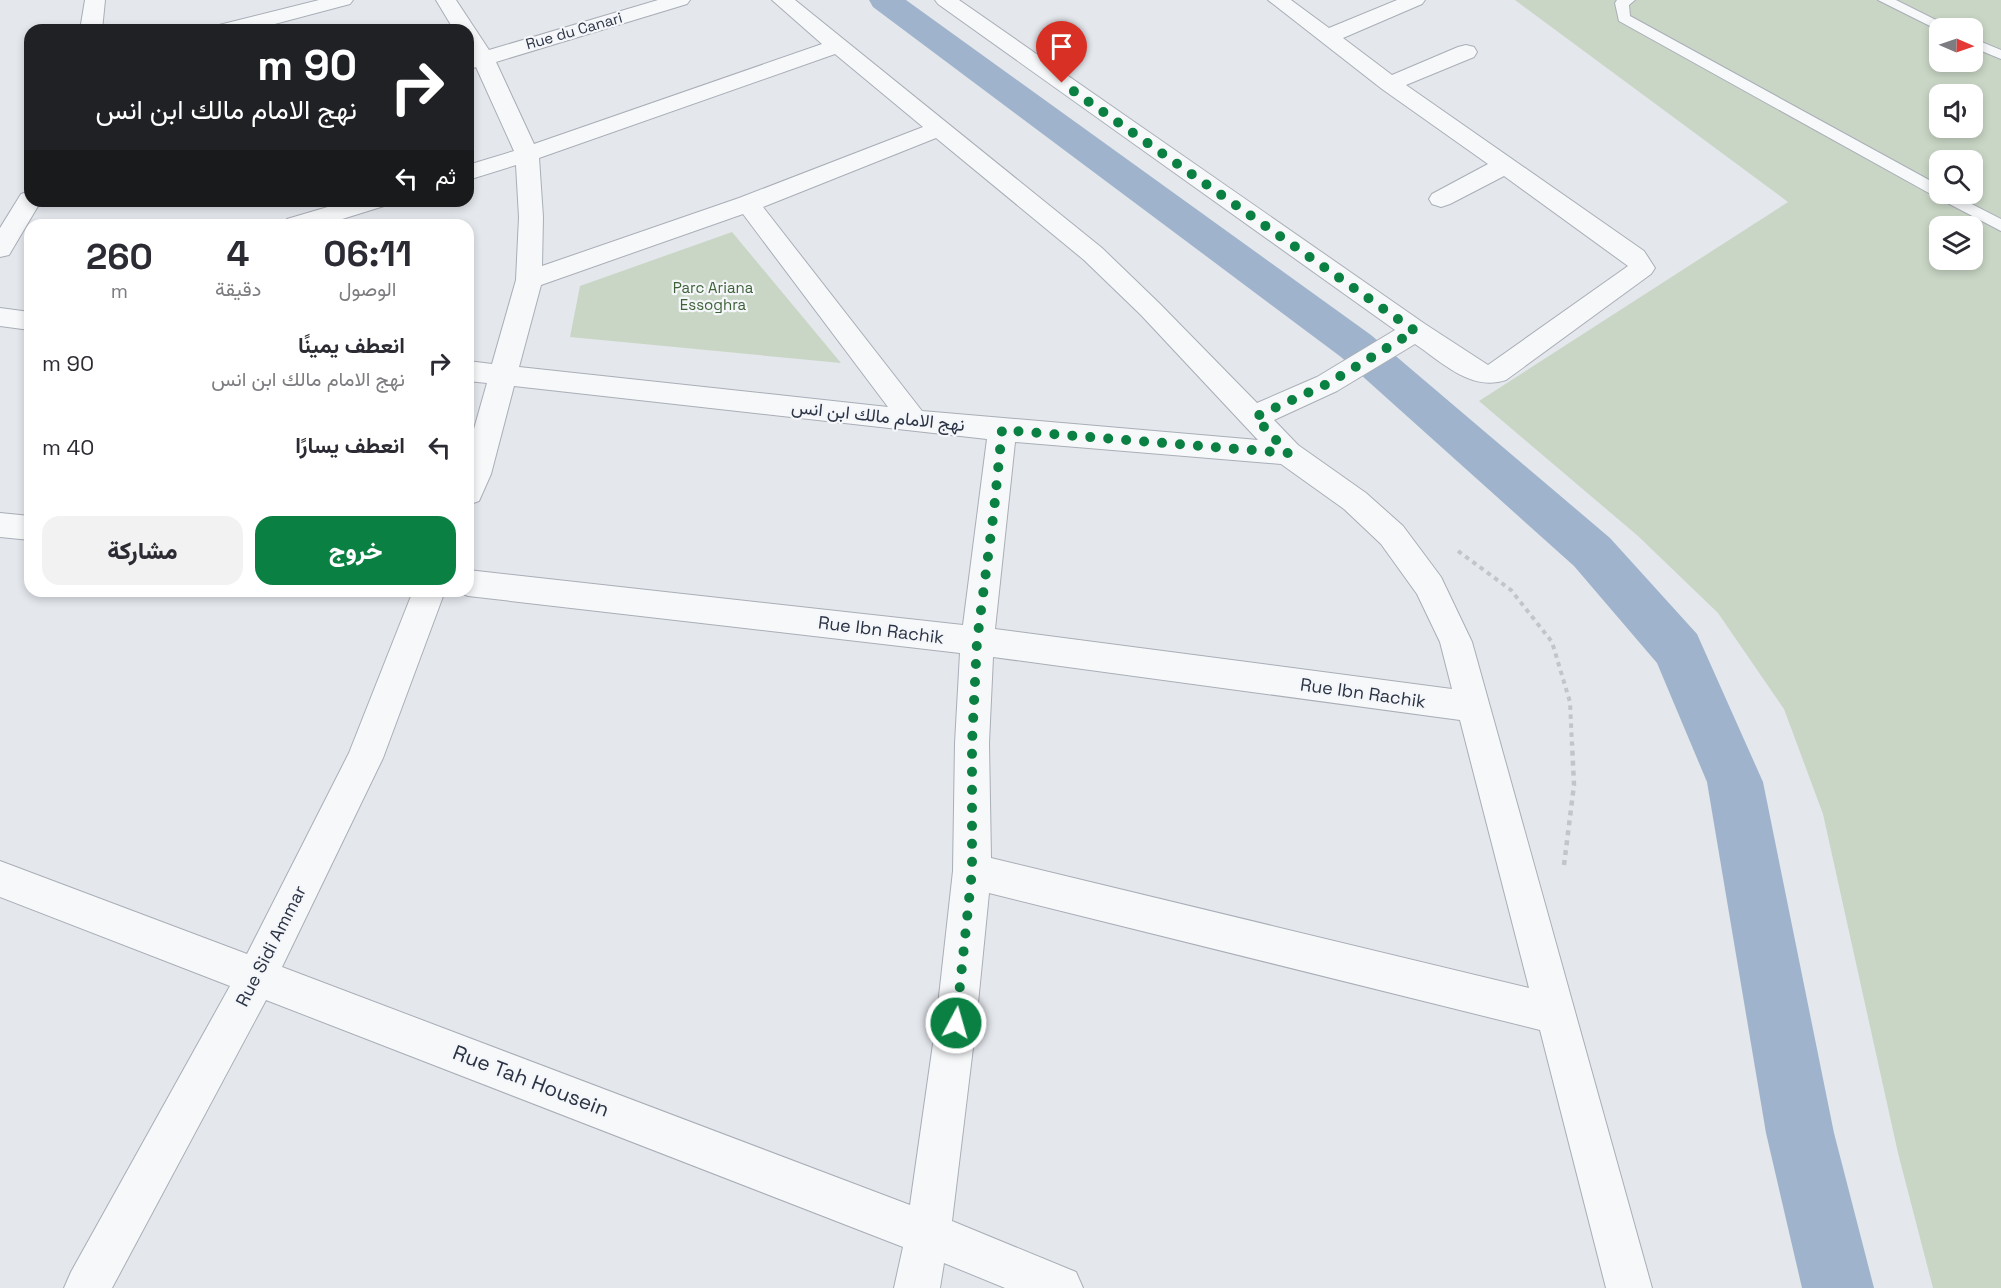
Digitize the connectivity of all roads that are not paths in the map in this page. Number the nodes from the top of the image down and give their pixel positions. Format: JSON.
{"nodes":[{"id":1,"x":94,"y":0,"type":"edge"},
{"id":2,"x":343,"y":0,"type":"edge"},
{"id":3,"x":446,"y":0,"type":"edge"},
{"id":4,"x":681,"y":0,"type":"edge"},
{"id":5,"x":782,"y":0,"type":"edge"},
{"id":6,"x":945,"y":0,"type":"edge"},
{"id":7,"x":1278,"y":0,"type":"edge"},
{"id":8,"x":1415,"y":0,"type":"edge"},
{"id":9,"x":1628,"y":0,"type":"edge"},
{"id":10,"x":1885,"y":0,"type":"edge"},
{"id":11,"x":1929,"y":21,"type":"edge"},
{"id":12,"x":92,"y":24,"type":"edge"},
{"id":13,"x":250,"y":24,"type":"edge"},
{"id":14,"x":461,"y":24,"type":"edge"},
{"id":15,"x":1327,"y":37,"type":"junction"},
{"id":16,"x":838,"y":45,"type":"junction"},
{"id":17,"x":1983,"y":47,"type":"edge"},
{"id":18,"x":1466,"y":52,"type":"dead end"},
{"id":19,"x":2001,"y":55,"type":"edge"},
{"id":20,"x":476,"y":60,"type":"edge"},
{"id":21,"x":1390,"y":84,"type":"junction"},
{"id":22,"x":941,"y":128,"type":"junction"},
{"id":23,"x":527,"y":154,"type":"junction"},
{"id":24,"x":1505,"y":165,"type":"junction"},
{"id":25,"x":474,"y":171,"type":"edge"},
{"id":26,"x":1929,"y":187,"type":"edge"},
{"id":27,"x":1442,"y":199,"type":"dead end"},
{"id":28,"x":748,"y":204,"type":"junction"},
{"id":29,"x":1960,"y":204,"type":"edge"},
{"id":30,"x":25,"y":207,"type":"edge"},
{"id":31,"x":355,"y":207,"type":"edge"},
{"id":32,"x":316,"y":219,"type":"edge"},
{"id":33,"x":2001,"y":226,"type":"edge"},
{"id":34,"x":0,"y":249,"type":"edge"},
{"id":35,"x":529,"y":280,"type":"junction"},
{"id":36,"x":0,"y":317,"type":"edge"},
{"id":37,"x":24,"y":320,"type":"edge"},
{"id":38,"x":1406,"y":337,"type":"junction"},
{"id":39,"x":474,"y":372,"type":"edge"},
{"id":40,"x":503,"y":375,"type":"junction"},
{"id":41,"x":1255,"y":417,"type":"junction"},
{"id":42,"x":913,"y":419,"type":"junction"},
{"id":43,"x":1002,"y":430,"type":"junction"},
{"id":44,"x":1288,"y":453,"type":"junction"},
{"id":45,"x":474,"y":479,"type":"edge"},
{"id":46,"x":0,"y":525,"type":"edge"},
{"id":47,"x":24,"y":527,"type":"edge"},
{"id":48,"x":474,"y":584,"type":"edge"},
{"id":49,"x":427,"y":597,"type":"edge"},
{"id":50,"x":977,"y":641,"type":"junction"},
{"id":51,"x":1472,"y":707,"type":"junction"},
{"id":52,"x":972,"y":871,"type":"junction"},
{"id":53,"x":0,"y":879,"type":"edge"},
{"id":54,"x":257,"y":976,"type":"junction"},
{"id":55,"x":1555,"y":1014,"type":"junction"},
{"id":56,"x":928,"y":1234,"type":"junction"},
{"id":57,"x":87,"y":1288,"type":"edge"},
{"id":58,"x":917,"y":1288,"type":"edge"},
{"id":59,"x":1060,"y":1288,"type":"edge"},
{"id":60,"x":1629,"y":1288,"type":"edge"}],
"edges":[{"from":1,"to":12,"type":"street"},
{"from":2,"to":13,"type":"street"},
{"from":3,"to":14,"type":"street"},
{"from":4,"to":20,"type":"street","name":"Rue du Canari"},
{"from":5,"to":16,"type":"street"},
{"from":6,"to":38,"type":"street"},
{"from":7,"to":15,"type":"street"},
{"from":8,"to":15,"type":"street"},
{"from":9,"to":26,"type":"lane"},
{"from":10,"to":11,"type":"lane"},
{"from":15,"to":21,"type":"street"},
{"from":16,"to":22,"type":"street"},
{"from":16,"to":23,"type":"street"},
{"from":17,"to":19,"type":"lane"},
{"from":18,"to":21,"type":"street"},
{"from":20,"to":23,"type":"street"},
{"from":21,"to":24,"type":"street"},
{"from":22,"to":28,"type":"street"},
{"from":22,"to":41,"type":"street"},
{"from":23,"to":25,"type":"street"},
{"from":23,"to":35,"type":"street"},
{"from":24,"to":27,"type":"street"},
{"from":24,"to":38,"type":"street"},
{"from":28,"to":35,"type":"street"},
{"from":28,"to":42,"type":"street"},
{"from":29,"to":33,"type":"lane"},
{"from":30,"to":34,"type":"street"},
{"from":31,"to":32,"type":"street"},
{"from":35,"to":40,"type":"street"},
{"from":36,"to":37,"type":"street"},
{"from":38,"to":41,"type":"street"},
{"from":39,"to":40,"type":"street","name":"نهج الامام مالك ابن انس"},
{"from":40,"to":42,"type":"street","name":"نهج الامام مالك ابن انس"},
{"from":40,"to":45,"type":"street"},
{"from":41,"to":44,"type":"street"},
{"from":42,"to":43,"type":"street","name":"نهج الامام مالك ابن انس"},
{"from":43,"to":44,"type":"street","name":"نهج الامام مالك ابن انس"},
{"from":43,"to":50,"type":"street"},
{"from":44,"to":51,"type":"street"},
{"from":46,"to":47,"type":"street"},
{"from":48,"to":50,"type":"street","name":"Rue Ibn Rachik"},
{"from":49,"to":54,"type":"street","name":"Rue Sidi Ammar"},
{"from":50,"to":51,"type":"street","name":"Rue Ibn Rachik"},
{"from":50,"to":52,"type":"street"},
{"from":51,"to":55,"type":"street"},
{"from":52,"to":55,"type":"street"},
{"from":52,"to":56,"type":"street"},
{"from":53,"to":54,"type":"street","name":"Rue Tah Housein"},
{"from":54,"to":56,"type":"street","name":"Rue Tah Housein"},
{"from":54,"to":57,"type":"street","name":"Rue Sidi Ammar"},
{"from":55,"to":60,"type":"street"},
{"from":56,"to":58,"type":"street"},
{"from":56,"to":59,"type":"street","name":"Rue Tah Housein"}]}
